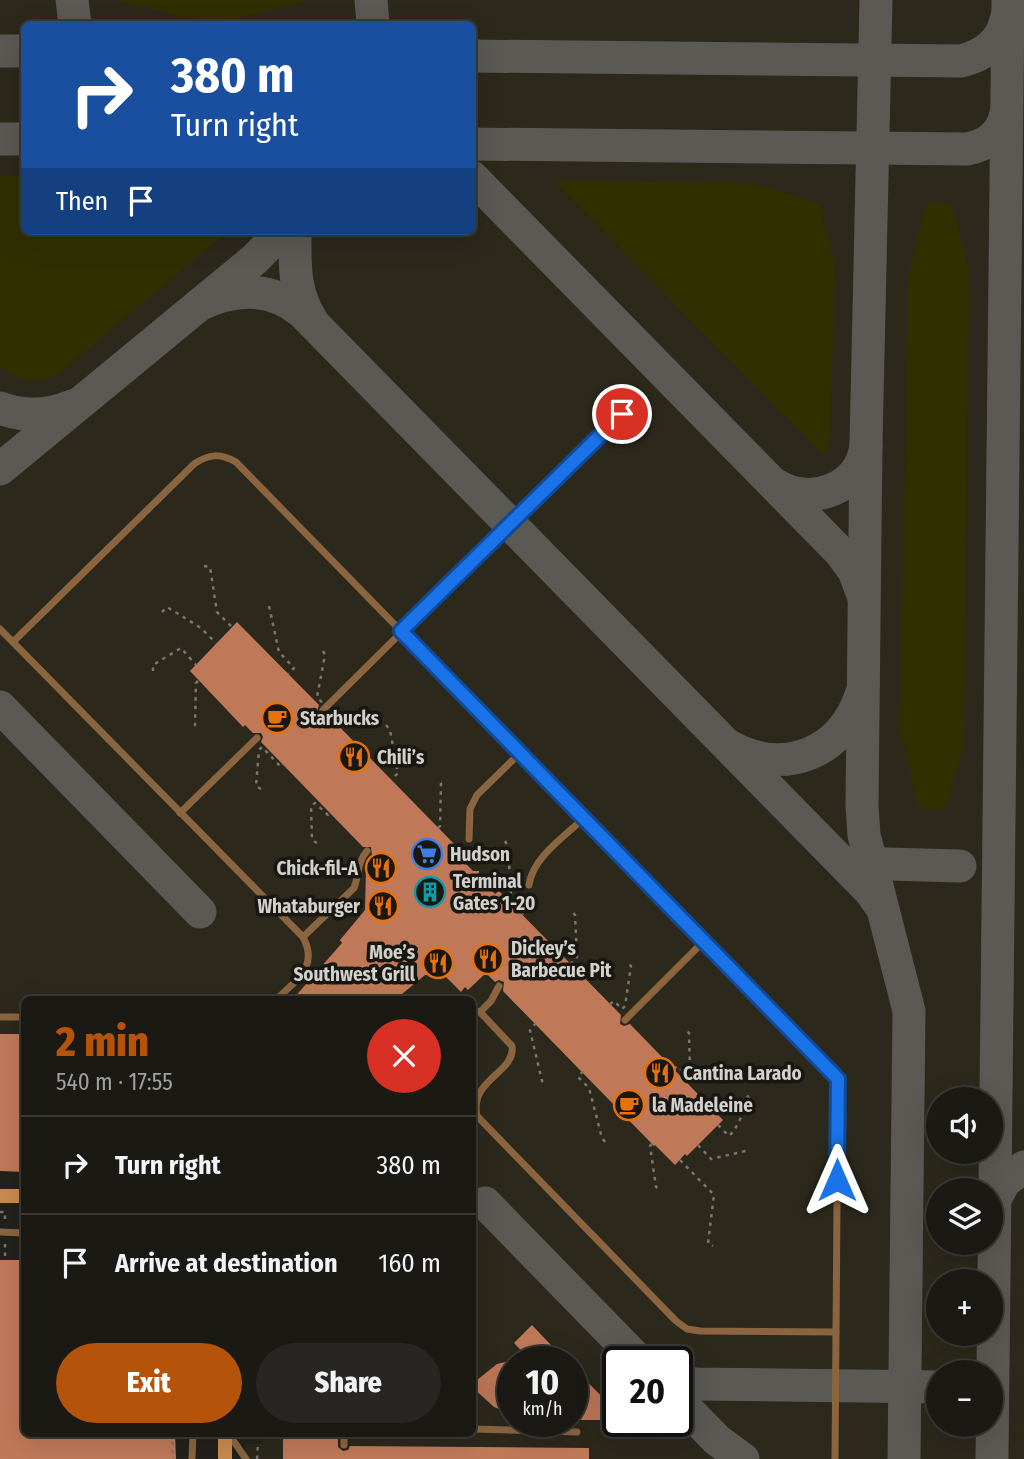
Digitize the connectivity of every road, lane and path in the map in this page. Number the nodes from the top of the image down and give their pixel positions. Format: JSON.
{"nodes":[{"id":1,"x":622,"y":414,"type":"dead end"},
{"id":2,"x":204,"y":566,"type":"dead end"},
{"id":3,"x":269,"y":606,"type":"dead end"},
{"id":4,"x":162,"y":612,"type":"dead end"},
{"id":5,"x":232,"y":627,"type":"dead end"},
{"id":6,"x":0,"y":629,"type":"edge"},
{"id":7,"x":401,"y":631,"type":"junction"},
{"id":8,"x":13,"y":642,"type":"junction"},
{"id":9,"x":216,"y":643,"type":"dead end"},
{"id":10,"x":323,"y":651,"type":"dead end"},
{"id":11,"x":196,"y":665,"type":"dead end"},
{"id":12,"x":153,"y":671,"type":"dead end"},
{"id":13,"x":288,"y":674,"type":"dead end"},
{"id":14,"x":198,"y":681,"type":"dead end"},
{"id":15,"x":323,"y":710,"type":"dead end"},
{"id":16,"x":386,"y":725,"type":"dead end"},
{"id":17,"x":341,"y":728,"type":"dead end"},
{"id":18,"x":199,"y":729,"type":"dead end"},
{"id":19,"x":257,"y":738,"type":"dead end"},
{"id":20,"x":520,"y":753,"type":"junction"},
{"id":21,"x":283,"y":764,"type":"dead end"},
{"id":22,"x":438,"y":779,"type":"dead end"},
{"id":23,"x":391,"y":780,"type":"dead end"},
{"id":24,"x":261,"y":789,"type":"dead end"},
{"id":25,"x":180,"y":813,"type":"junction"},
{"id":26,"x":330,"y":813,"type":"dead end"},
{"id":27,"x":584,"y":818,"type":"junction"},
{"id":28,"x":438,"y":828,"type":"dead end"},
{"id":29,"x":469,"y":839,"type":"dead end"},
{"id":30,"x":505,"y":841,"type":"dead end"},
{"id":31,"x":317,"y":843,"type":"dead end"},
{"id":32,"x":367,"y":851,"type":"dead end"},
{"id":33,"x":529,"y":885,"type":"dead end"},
{"id":34,"x":572,"y":911,"type":"dead end"},
{"id":35,"x":522,"y":915,"type":"dead end"},
{"id":36,"x":303,"y":937,"type":"junction"},
{"id":37,"x":704,"y":941,"type":"junction"},
{"id":38,"x":626,"y":961,"type":"dead end"},
{"id":39,"x":570,"y":964,"type":"dead end"},
{"id":40,"x":299,"y":977,"type":"junction"},
{"id":41,"x":307,"y":984,"type":"dead end"},
{"id":42,"x":499,"y":986,"type":"dead end"},
{"id":43,"x":280,"y":996,"type":"edge"},
{"id":44,"x":610,"y":1004,"type":"dead end"},
{"id":45,"x":476,"y":1011,"type":"edge"},
{"id":46,"x":0,"y":1017,"type":"edge"},
{"id":47,"x":21,"y":1017,"type":"edge"},
{"id":48,"x":625,"y":1020,"type":"dead end"},
{"id":49,"x":536,"y":1023,"type":"dead end"},
{"id":50,"x":685,"y":1028,"type":"dead end"},
{"id":51,"x":674,"y":1069,"type":"dead end"},
{"id":52,"x":583,"y":1072,"type":"dead end"},
{"id":53,"x":546,"y":1085,"type":"dead end"},
{"id":54,"x":747,"y":1095,"type":"dead end"},
{"id":55,"x":476,"y":1101,"type":"edge"},
{"id":56,"x":476,"y":1110,"type":"edge"},
{"id":57,"x":718,"y":1125,"type":"dead end"},
{"id":58,"x":606,"y":1143,"type":"dead end"},
{"id":59,"x":652,"y":1144,"type":"dead end"},
{"id":60,"x":698,"y":1145,"type":"dead end"},
{"id":61,"x":750,"y":1150,"type":"dead end"},
{"id":62,"x":680,"y":1160,"type":"dead end"},
{"id":63,"x":660,"y":1190,"type":"dead end"},
{"id":64,"x":0,"y":1196,"type":"edge"},
{"id":65,"x":21,"y":1196,"type":"edge"},
{"id":66,"x":0,"y":1212,"type":"edge"},
{"id":67,"x":5,"y":1219,"type":"dead end"},
{"id":68,"x":0,"y":1232,"type":"edge"},
{"id":69,"x":21,"y":1233,"type":"edge"},
{"id":70,"x":5,"y":1244,"type":"dead end"},
{"id":71,"x":713,"y":1246,"type":"dead end"},
{"id":72,"x":5,"y":1260,"type":"dead end"},
{"id":73,"x":836,"y":1332,"type":"junction"},
{"id":74,"x":476,"y":1429,"type":"edge"},
{"id":75,"x":497,"y":1430,"type":"edge"},
{"id":76,"x":172,"y":1437,"type":"edge"},
{"id":77,"x":193,"y":1437,"type":"edge"},
{"id":78,"x":227,"y":1437,"type":"edge"},
{"id":79,"x":230,"y":1437,"type":"edge"},
{"id":80,"x":344,"y":1437,"type":"edge"},
{"id":81,"x":258,"y":1442,"type":"dead end"},
{"id":82,"x":344,"y":1446,"type":"dead end"},
{"id":83,"x":173,"y":1459,"type":"edge"},
{"id":84,"x":192,"y":1459,"type":"edge"},
{"id":85,"x":225,"y":1459,"type":"edge"},
{"id":86,"x":246,"y":1459,"type":"edge"},
{"id":87,"x":257,"y":1459,"type":"edge"},
{"id":88,"x":835,"y":1459,"type":"edge"}],
"edges":[{"from":1,"to":7,"type":"lane"},
{"from":2,"to":5,"type":"path"},
{"from":3,"to":13,"type":"path"},
{"from":4,"to":9,"type":"path"},
{"from":6,"to":8,"type":"lane"},
{"from":7,"to":8,"type":"lane"},
{"from":7,"to":15,"type":"lane"},
{"from":7,"to":20,"type":"lane"},
{"from":8,"to":25,"type":"lane"},
{"from":10,"to":17,"type":"path","bridge":true},
{"from":11,"to":12,"type":"path"},
{"from":14,"to":18,"type":"path"},
{"from":16,"to":23,"type":"path"},
{"from":19,"to":25,"type":"lane"},
{"from":20,"to":27,"type":"lane"},
{"from":20,"to":29,"type":"lane"},
{"from":21,"to":24,"type":"path"},
{"from":22,"to":28,"type":"path"},
{"from":25,"to":36,"type":"lane"},
{"from":26,"to":31,"type":"path"},
{"from":27,"to":33,"type":"lane"},
{"from":27,"to":37,"type":"lane"},
{"from":30,"to":35,"type":"path"},
{"from":32,"to":36,"type":"lane"},
{"from":34,"to":39,"type":"path"},
{"from":36,"to":40,"type":"lane"},
{"from":37,"to":48,"type":"lane"},
{"from":37,"to":73,"type":"lane"},
{"from":38,"to":44,"type":"path"},
{"from":40,"to":41,"type":"lane"},
{"from":40,"to":43,"type":"lane"},
{"from":42,"to":45,"type":"lane"},
{"from":45,"to":55,"type":"lane"},
{"from":46,"to":47,"type":"lane"},
{"from":49,"to":53,"type":"path"},
{"from":50,"to":51,"type":"path"},
{"from":52,"to":58,"type":"path"},
{"from":54,"to":57,"type":"path"},
{"from":56,"to":73,"type":"lane"},
{"from":59,"to":63,"type":"path"},
{"from":60,"to":61,"type":"path"},
{"from":62,"to":71,"type":"path"},
{"from":64,"to":65,"type":"main road"},
{"from":66,"to":67,"type":"path"},
{"from":68,"to":69,"type":"lane"},
{"from":70,"to":72,"type":"path"},
{"from":73,"to":88,"type":"lane"},
{"from":74,"to":75,"type":"lane"},
{"from":76,"to":83,"type":"path"},
{"from":77,"to":84,"type":"lane"},
{"from":78,"to":85,"type":"main road"},
{"from":79,"to":86,"type":"lane"},
{"from":80,"to":82,"type":"lane"},
{"from":81,"to":87,"type":"path"}]}
